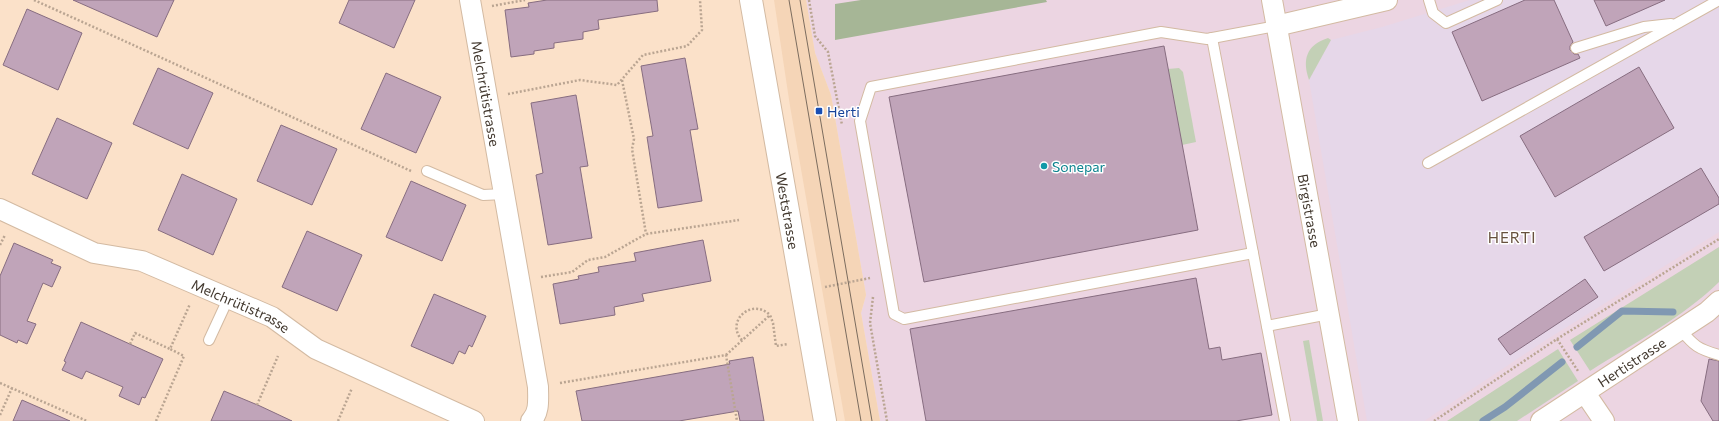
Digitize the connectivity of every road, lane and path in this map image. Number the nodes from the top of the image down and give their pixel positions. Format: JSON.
{"nodes":[{"id":1,"x":34,"y":0,"type":"edge"},
{"id":2,"x":470,"y":0,"type":"edge"},
{"id":3,"x":525,"y":0,"type":"edge"},
{"id":4,"x":700,"y":0,"type":"edge"},
{"id":5,"x":751,"y":0,"type":"edge"},
{"id":6,"x":809,"y":0,"type":"edge"},
{"id":7,"x":1272,"y":0,"type":"edge"},
{"id":8,"x":1387,"y":0,"type":"edge"},
{"id":9,"x":1429,"y":0,"type":"edge"},
{"id":10,"x":1497,"y":0,"type":"edge"},
{"id":11,"x":1719,"y":0,"type":"edge"},
{"id":12,"x":492,"y":6,"type":"dead end"},
{"id":13,"x":1677,"y":23,"type":"junction"},
{"id":14,"x":1276,"y":26,"type":"junction"},
{"id":15,"x":1212,"y":38,"type":"junction"},
{"id":16,"x":1576,"y":48,"type":"dead end"},
{"id":17,"x":622,"y":80,"type":"junction"},
{"id":18,"x":506,"y":94,"type":"dead end"},
{"id":19,"x":843,"y":130,"type":"dead end"},
{"id":20,"x":1428,"y":163,"type":"dead end"},
{"id":21,"x":427,"y":171,"type":"joint"},
{"id":22,"x":505,"y":194,"type":"junction"},
{"id":23,"x":0,"y":209,"type":"edge"},
{"id":24,"x":739,"y":220,"type":"dead end"},
{"id":25,"x":6,"y":233,"type":"dead end"},
{"id":26,"x":646,"y":234,"type":"junction"},
{"id":27,"x":1719,"y":239,"type":"edge"},
{"id":28,"x":0,"y":245,"type":"edge"},
{"id":29,"x":1253,"y":253,"type":"junction"},
{"id":30,"x":869,"y":270,"type":"dead end"},
{"id":31,"x":541,"y":277,"type":"dead end"},
{"id":32,"x":870,"y":278,"type":"junction"},
{"id":33,"x":871,"y":284,"type":"dead end"},
{"id":34,"x":825,"y":287,"type":"dead end"},
{"id":35,"x":872,"y":291,"type":"dead end"},
{"id":36,"x":192,"y":297,"type":"dead end"},
{"id":37,"x":228,"y":299,"type":"junction"},
{"id":38,"x":1719,"y":301,"type":"edge"},
{"id":39,"x":1329,"y":314,"type":"junction"},
{"id":40,"x":770,"y":315,"type":"junction"},
{"id":41,"x":1267,"y":326,"type":"junction"},
{"id":42,"x":1680,"y":329,"type":"junction"},
{"id":43,"x":1557,"y":339,"type":"junction"},
{"id":44,"x":209,"y":340,"type":"dead end"},
{"id":45,"x":742,"y":340,"type":"junction"},
{"id":46,"x":130,"y":344,"type":"dead end"},
{"id":47,"x":788,"y":344,"type":"dead end"},
{"id":48,"x":170,"y":349,"type":"junction"},
{"id":49,"x":726,"y":355,"type":"junction"},
{"id":50,"x":1719,"y":355,"type":"edge"},
{"id":51,"x":278,"y":356,"type":"dead end"},
{"id":52,"x":0,"y":383,"type":"edge"},
{"id":53,"x":556,"y":384,"type":"dead end"},
{"id":54,"x":1583,"y":384,"type":"junction"},
{"id":55,"x":12,"y":388,"type":"junction"},
{"id":56,"x":352,"y":388,"type":"dead end"},
{"id":57,"x":257,"y":404,"type":"dead end"},
{"id":58,"x":0,"y":415,"type":"edge"},
{"id":59,"x":1549,"y":419,"type":"edge"},
{"id":60,"x":87,"y":421,"type":"edge"},
{"id":61,"x":156,"y":421,"type":"edge"},
{"id":62,"x":338,"y":421,"type":"edge"},
{"id":63,"x":474,"y":421,"type":"edge"},
{"id":64,"x":531,"y":421,"type":"edge"},
{"id":65,"x":737,"y":421,"type":"edge"},
{"id":66,"x":825,"y":421,"type":"edge"},
{"id":67,"x":887,"y":421,"type":"edge"},
{"id":68,"x":1285,"y":421,"type":"edge"},
{"id":69,"x":1348,"y":421,"type":"edge"},
{"id":70,"x":1434,"y":421,"type":"edge"},
{"id":71,"x":1604,"y":421,"type":"edge"}],
"edges":[{"from":1,"to":21,"type":"path"},
{"from":2,"to":22,"type":"street","name":"Melchrütistrasse"},
{"from":3,"to":12,"type":"path"},
{"from":4,"to":17,"type":"path"},
{"from":5,"to":66,"type":"main road","name":"Weststrasse"},
{"from":6,"to":19,"type":"path"},
{"from":7,"to":14,"type":"street","name":"Birgistrasse"},
{"from":8,"to":14,"type":"street"},
{"from":9,"to":10,"type":"lane"},
{"from":11,"to":13,"type":"lane"},
{"from":13,"to":16,"type":"lane"},
{"from":13,"to":20,"type":"lane"},
{"from":14,"to":15,"type":"lane"},
{"from":14,"to":39,"type":"street","name":"Birgistrasse"},
{"from":15,"to":29,"type":"lane"},
{"from":15,"to":29,"type":"lane"},
{"from":17,"to":18,"type":"path"},
{"from":17,"to":26,"type":"path"},
{"from":21,"to":22,"type":"lane"},
{"from":22,"to":64,"type":"street","name":"Melchrütistrasse"},
{"from":23,"to":37,"type":"street","name":"Melchrütistrasse"},
{"from":24,"to":26,"type":"path"},
{"from":25,"to":28,"type":"path"},
{"from":26,"to":31,"type":"path"},
{"from":27,"to":43,"type":"path"},
{"from":29,"to":41,"type":"lane"},
{"from":30,"to":32,"type":"path"},
{"from":32,"to":33,"type":"path"},
{"from":32,"to":34,"type":"path"},
{"from":35,"to":67,"type":"path"},
{"from":36,"to":48,"type":"path"},
{"from":37,"to":44,"type":"lane"},
{"from":37,"to":63,"type":"street","name":"Melchrütistrasse"},
{"from":38,"to":42,"type":"street","name":"Hertistrasse"},
{"from":39,"to":41,"type":"lane"},
{"from":39,"to":69,"type":"street","name":"Birgistrasse"},
{"from":40,"to":45,"type":"path"},
{"from":40,"to":45,"type":"path"},
{"from":40,"to":47,"type":"path"},
{"from":41,"to":68,"type":"lane"},
{"from":42,"to":50,"type":"lane"},
{"from":42,"to":54,"type":"street","name":"Hertistrasse"},
{"from":43,"to":54,"type":"path"},
{"from":43,"to":70,"type":"path"},
{"from":45,"to":49,"type":"path"},
{"from":46,"to":48,"type":"path"},
{"from":48,"to":61,"type":"path"},
{"from":49,"to":53,"type":"path"},
{"from":49,"to":65,"type":"path"},
{"from":51,"to":57,"type":"path"},
{"from":52,"to":55,"type":"path"},
{"from":54,"to":59,"type":"street","name":"Hertistrasse"},
{"from":54,"to":71,"type":"street"},
{"from":55,"to":58,"type":"path"},
{"from":55,"to":60,"type":"path"},
{"from":56,"to":62,"type":"path"}]}
